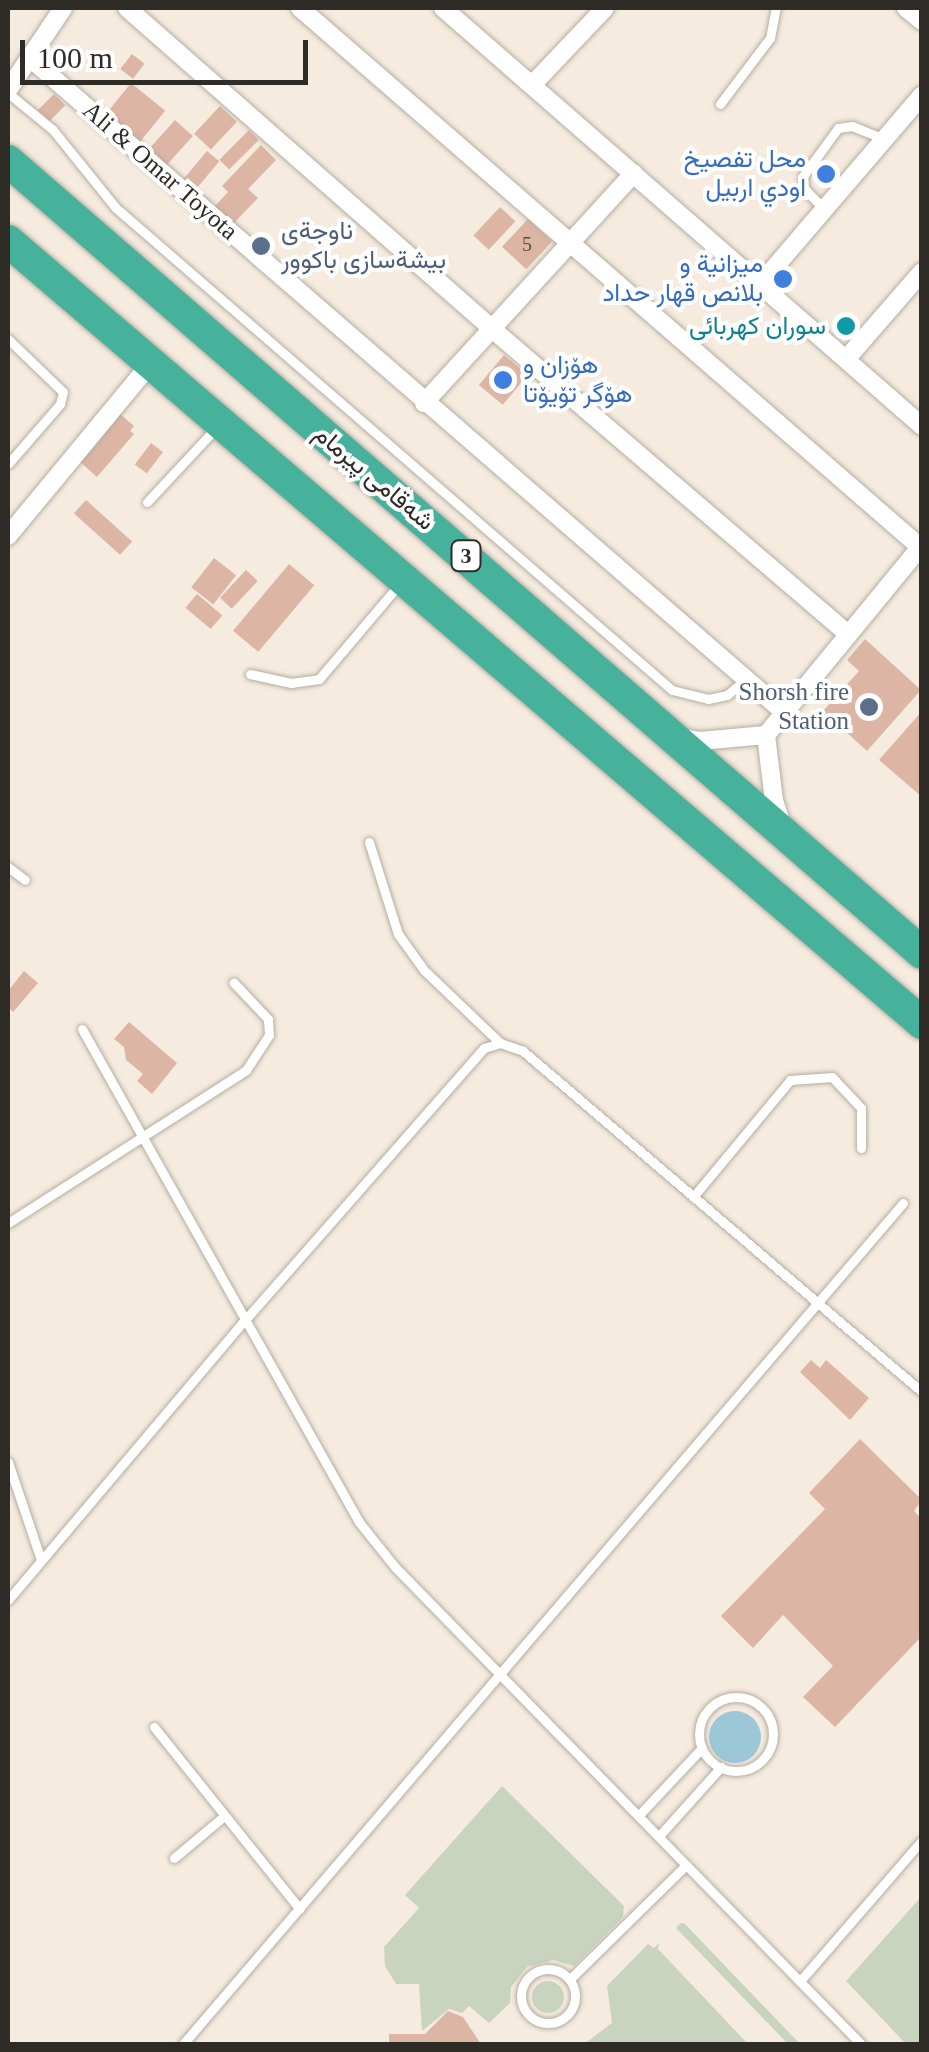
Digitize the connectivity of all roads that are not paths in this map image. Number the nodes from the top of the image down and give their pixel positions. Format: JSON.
{"nodes":[{"id":1,"x":63,"y":8,"type":"edge"},
{"id":2,"x":127,"y":8,"type":"edge"},
{"id":3,"x":300,"y":8,"type":"edge"},
{"id":4,"x":604,"y":8,"type":"edge"},
{"id":5,"x":776,"y":8,"type":"edge"},
{"id":6,"x":906,"y":8,"type":"edge"},
{"id":7,"x":450,"y":10,"type":"edge"},
{"id":8,"x":922,"y":21,"type":"edge"},
{"id":9,"x":30,"y":58,"type":"junction"},
{"id":10,"x":532,"y":86,"type":"junction"},
{"id":11,"x":8,"y":92,"type":"edge"},
{"id":12,"x":922,"y":95,"type":"edge"},
{"id":13,"x":720,"y":104,"type":"dead end"},
{"id":14,"x":884,"y":139,"type":"junction"},
{"id":15,"x":8,"y":161,"type":"edge"},
{"id":16,"x":634,"y":173,"type":"junction"},
{"id":17,"x":824,"y":209,"type":"junction"},
{"id":18,"x":8,"y":241,"type":"edge"},
{"id":19,"x":572,"y":241,"type":"junction"},
{"id":20,"x":922,"y":272,"type":"edge"},
{"id":21,"x":762,"y":282,"type":"junction"},
{"id":22,"x":491,"y":328,"type":"junction"},
{"id":23,"x":8,"y":340,"type":"edge"},
{"id":24,"x":848,"y":358,"type":"junction"},
{"id":25,"x":153,"y":361,"type":"junction"},
{"id":26,"x":265,"y":385,"type":"junction"},
{"id":27,"x":424,"y":403,"type":"junction"},
{"id":28,"x":228,"y":426,"type":"junction"},
{"id":29,"x":922,"y":426,"type":"edge"},
{"id":30,"x":8,"y":464,"type":"edge"},
{"id":31,"x":147,"y":502,"type":"dead end"},
{"id":32,"x":8,"y":536,"type":"edge"},
{"id":33,"x":921,"y":546,"type":"edge"},
{"id":34,"x":404,"y":579,"type":"junction"},
{"id":35,"x":847,"y":632,"type":"junction"},
{"id":36,"x":250,"y":674,"type":"dead end"},
{"id":37,"x":746,"y":679,"type":"junction"},
{"id":38,"x":660,"y":702,"type":"junction"},
{"id":39,"x":784,"y":712,"type":"junction"},
{"id":40,"x":766,"y":735,"type":"junction"},
{"id":41,"x":677,"y":737,"type":"junction"},
{"id":42,"x":784,"y":829,"type":"junction"},
{"id":43,"x":369,"y":842,"type":"dead end"},
{"id":44,"x":8,"y":867,"type":"edge"},
{"id":45,"x":25,"y":880,"type":"dead end"},
{"id":46,"x":919,"y":945,"type":"edge"},
{"id":47,"x":234,"y":983,"type":"dead end"},
{"id":48,"x":922,"y":1023,"type":"edge"},
{"id":49,"x":82,"y":1028,"type":"dead end"},
{"id":50,"x":500,"y":1043,"type":"junction"},
{"id":51,"x":141,"y":1134,"type":"junction"},
{"id":52,"x":861,"y":1148,"type":"dead end"},
{"id":53,"x":694,"y":1197,"type":"junction"},
{"id":54,"x":903,"y":1203,"type":"dead end"},
{"id":55,"x":8,"y":1223,"type":"edge"},
{"id":56,"x":818,"y":1304,"type":"junction"},
{"id":57,"x":245,"y":1320,"type":"junction"},
{"id":58,"x":922,"y":1392,"type":"edge"},
{"id":59,"x":8,"y":1462,"type":"edge"},
{"id":60,"x":41,"y":1560,"type":"junction"},
{"id":61,"x":8,"y":1600,"type":"edge"},
{"id":62,"x":498,"y":1674,"type":"junction"},
{"id":63,"x":154,"y":1727,"type":"dead end"},
{"id":64,"x":702,"y":1748,"type":"junction"},
{"id":65,"x":720,"y":1767,"type":"junction"},
{"id":66,"x":639,"y":1815,"type":"junction"},
{"id":67,"x":224,"y":1816,"type":"junction"},
{"id":68,"x":659,"y":1836,"type":"junction"},
{"id":69,"x":922,"y":1840,"type":"edge"},
{"id":70,"x":174,"y":1858,"type":"dead end"},
{"id":71,"x":686,"y":1865,"type":"junction"},
{"id":72,"x":300,"y":1909,"type":"junction"},
{"id":73,"x":570,"y":1979,"type":"junction"},
{"id":74,"x":800,"y":1981,"type":"junction"},
{"id":75,"x":182,"y":2044,"type":"edge"},
{"id":76,"x":861,"y":2044,"type":"edge"}],
"edges":[{"from":1,"to":9,"type":"street"},
{"from":2,"to":22,"type":"street"},
{"from":3,"to":19,"type":"street"},
{"from":4,"to":10,"type":"street"},
{"from":5,"to":13,"type":"lane"},
{"from":6,"to":8,"type":"street"},
{"from":7,"to":10,"type":"street"},
{"from":9,"to":11,"type":"street"},
{"from":9,"to":27,"type":"street","name":"Ali & Omar Toyota"},
{"from":10,"to":16,"type":"street"},
{"from":11,"to":38,"type":"lane"},
{"from":12,"to":14,"type":"street"},
{"from":14,"to":17,"type":"street"},
{"from":14,"to":17,"type":"lane"},
{"from":15,"to":26,"type":"highway","name":"شەقامی پیرمام","number":"3"},
{"from":16,"to":19,"type":"street"},
{"from":16,"to":21,"type":"street"},
{"from":17,"to":21,"type":"street"},
{"from":18,"to":25,"type":"highway","number":"3"},
{"from":19,"to":22,"type":"street"},
{"from":19,"to":33,"type":"street"},
{"from":20,"to":24,"type":"street"},
{"from":21,"to":24,"type":"street"},
{"from":22,"to":27,"type":"street"},
{"from":22,"to":35,"type":"street"},
{"from":23,"to":30,"type":"lane"},
{"from":24,"to":29,"type":"street"},
{"from":25,"to":28,"type":"highway","number":"3"},
{"from":25,"to":32,"type":"street"},
{"from":26,"to":28,"type":"highway"},
{"from":26,"to":38,"type":"highway","name":"شەقامی پیرمام","number":"3"},
{"from":27,"to":37,"type":"street","name":"Ali & Omar Toyota"},
{"from":28,"to":31,"type":"lane"},
{"from":28,"to":34,"type":"highway","number":"3"},
{"from":33,"to":35,"type":"street"},
{"from":34,"to":36,"type":"lane"},
{"from":34,"to":48,"type":"highway","number":"3"},
{"from":35,"to":39,"type":"street"},
{"from":37,"to":38,"type":"lane"},
{"from":37,"to":39,"type":"street","name":"Ali & Omar Toyota"},
{"from":38,"to":41,"type":"highway","name":"شەقامی پیرمام","number":"3"},
{"from":39,"to":40,"type":"street"},
{"from":40,"to":41,"type":"street"},
{"from":40,"to":42,"type":"street"},
{"from":41,"to":42,"type":"highway","name":"شەقامی پیرمام","number":"3"},
{"from":42,"to":46,"type":"highway","name":"شەقامی پیرمام","number":"3"},
{"from":43,"to":50,"type":"lane"},
{"from":44,"to":45,"type":"lane"},
{"from":47,"to":51,"type":"lane"},
{"from":49,"to":51,"type":"lane"},
{"from":50,"to":53,"type":"lane"},
{"from":50,"to":57,"type":"lane"},
{"from":51,"to":55,"type":"lane"},
{"from":51,"to":57,"type":"lane"},
{"from":52,"to":53,"type":"lane"},
{"from":53,"to":56,"type":"lane"},
{"from":54,"to":56,"type":"lane"},
{"from":56,"to":58,"type":"lane"},
{"from":56,"to":62,"type":"lane"},
{"from":57,"to":60,"type":"lane"},
{"from":57,"to":62,"type":"lane"},
{"from":59,"to":60,"type":"lane"},
{"from":60,"to":61,"type":"lane"},
{"from":62,"to":66,"type":"lane"},
{"from":62,"to":72,"type":"lane"},
{"from":63,"to":67,"type":"lane"},
{"from":64,"to":65,"type":"lane"},
{"from":64,"to":65,"type":"lane"},
{"from":64,"to":66,"type":"lane"},
{"from":65,"to":68,"type":"lane"},
{"from":66,"to":68,"type":"lane"},
{"from":67,"to":70,"type":"lane"},
{"from":67,"to":72,"type":"lane"},
{"from":68,"to":71,"type":"lane"},
{"from":69,"to":74,"type":"lane"},
{"from":71,"to":73,"type":"lane"},
{"from":71,"to":74,"type":"lane"},
{"from":72,"to":75,"type":"lane"},
{"from":73,"to":73,"type":"lane"},
{"from":74,"to":76,"type":"lane"}]}
